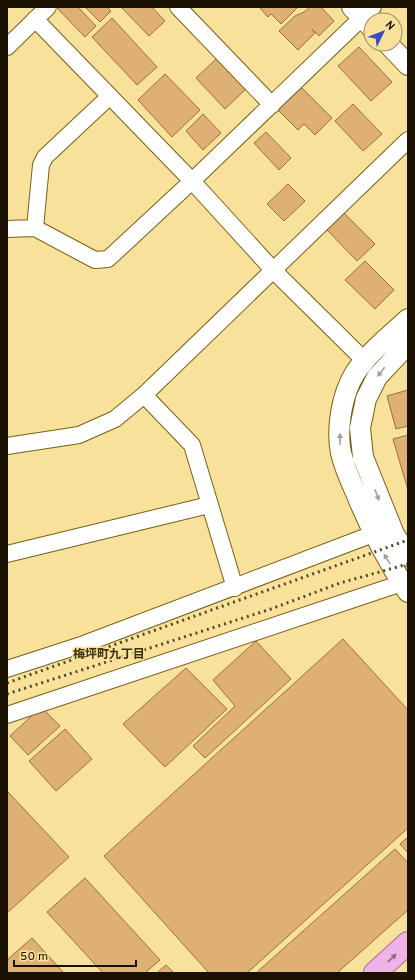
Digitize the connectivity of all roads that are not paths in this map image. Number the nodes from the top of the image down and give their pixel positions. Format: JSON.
{"nodes":[{"id":1,"x":48,"y":7,"type":"edge"},
{"id":2,"x":178,"y":7,"type":"edge"},
{"id":3,"x":363,"y":15,"type":"edge"},
{"id":4,"x":35,"y":19,"type":"junction"},
{"id":5,"x":7,"y":47,"type":"edge"},
{"id":6,"x":396,"y":52,"type":"edge"},
{"id":7,"x":408,"y":65,"type":"edge"},
{"id":8,"x":110,"y":96,"type":"junction"},
{"id":9,"x":272,"y":105,"type":"junction"},
{"id":10,"x":408,"y":140,"type":"edge"},
{"id":11,"x":192,"y":182,"type":"junction"},
{"id":12,"x":36,"y":228,"type":"junction"},
{"id":13,"x":7,"y":229,"type":"edge"},
{"id":14,"x":274,"y":271,"type":"junction"},
{"id":15,"x":408,"y":319,"type":"edge"},
{"id":16,"x":408,"y":344,"type":"edge"},
{"id":17,"x":364,"y":360,"type":"junction"},
{"id":18,"x":144,"y":395,"type":"junction"},
{"id":19,"x":7,"y":446,"type":"edge"},
{"id":20,"x":209,"y":505,"type":"junction"},
{"id":21,"x":373,"y":534,"type":"junction"},
{"id":22,"x":7,"y":554,"type":"edge"},
{"id":23,"x":408,"y":556,"type":"edge"},
{"id":24,"x":405,"y":587,"type":"edge"},
{"id":25,"x":235,"y":588,"type":"junction"},
{"id":26,"x":7,"y":669,"type":"edge"},
{"id":27,"x":7,"y":715,"type":"edge"},
{"id":28,"x":408,"y":943,"type":"edge"},
{"id":29,"x":376,"y":973,"type":"edge"}],
"edges":[{"from":1,"to":4,"type":"street"},
{"from":2,"to":9,"type":"street"},
{"from":3,"to":9,"type":"street"},
{"from":4,"to":5,"type":"street"},
{"from":4,"to":8,"type":"street"},
{"from":6,"to":7,"type":"street"},
{"from":8,"to":11,"type":"street"},
{"from":8,"to":12,"type":"street"},
{"from":9,"to":11,"type":"street"},
{"from":10,"to":14,"type":"street"},
{"from":11,"to":12,"type":"street"},
{"from":11,"to":14,"type":"street"},
{"from":12,"to":13,"type":"street"},
{"from":14,"to":17,"type":"street"},
{"from":14,"to":18,"type":"street"},
{"from":15,"to":17,"type":"street"},
{"from":16,"to":23,"type":"street","one_way":true},
{"from":21,"to":17,"type":"street","one_way":true},
{"from":18,"to":19,"type":"street"},
{"from":18,"to":20,"type":"street"},
{"from":20,"to":22,"type":"street"},
{"from":20,"to":25,"type":"street"},
{"from":24,"to":21,"type":"street","one_way":true},
{"from":21,"to":25,"type":"street"},
{"from":24,"to":27,"type":"street"},
{"from":25,"to":26,"type":"street"},
{"from":29,"to":28,"type":"highway","one_way":true}]}
